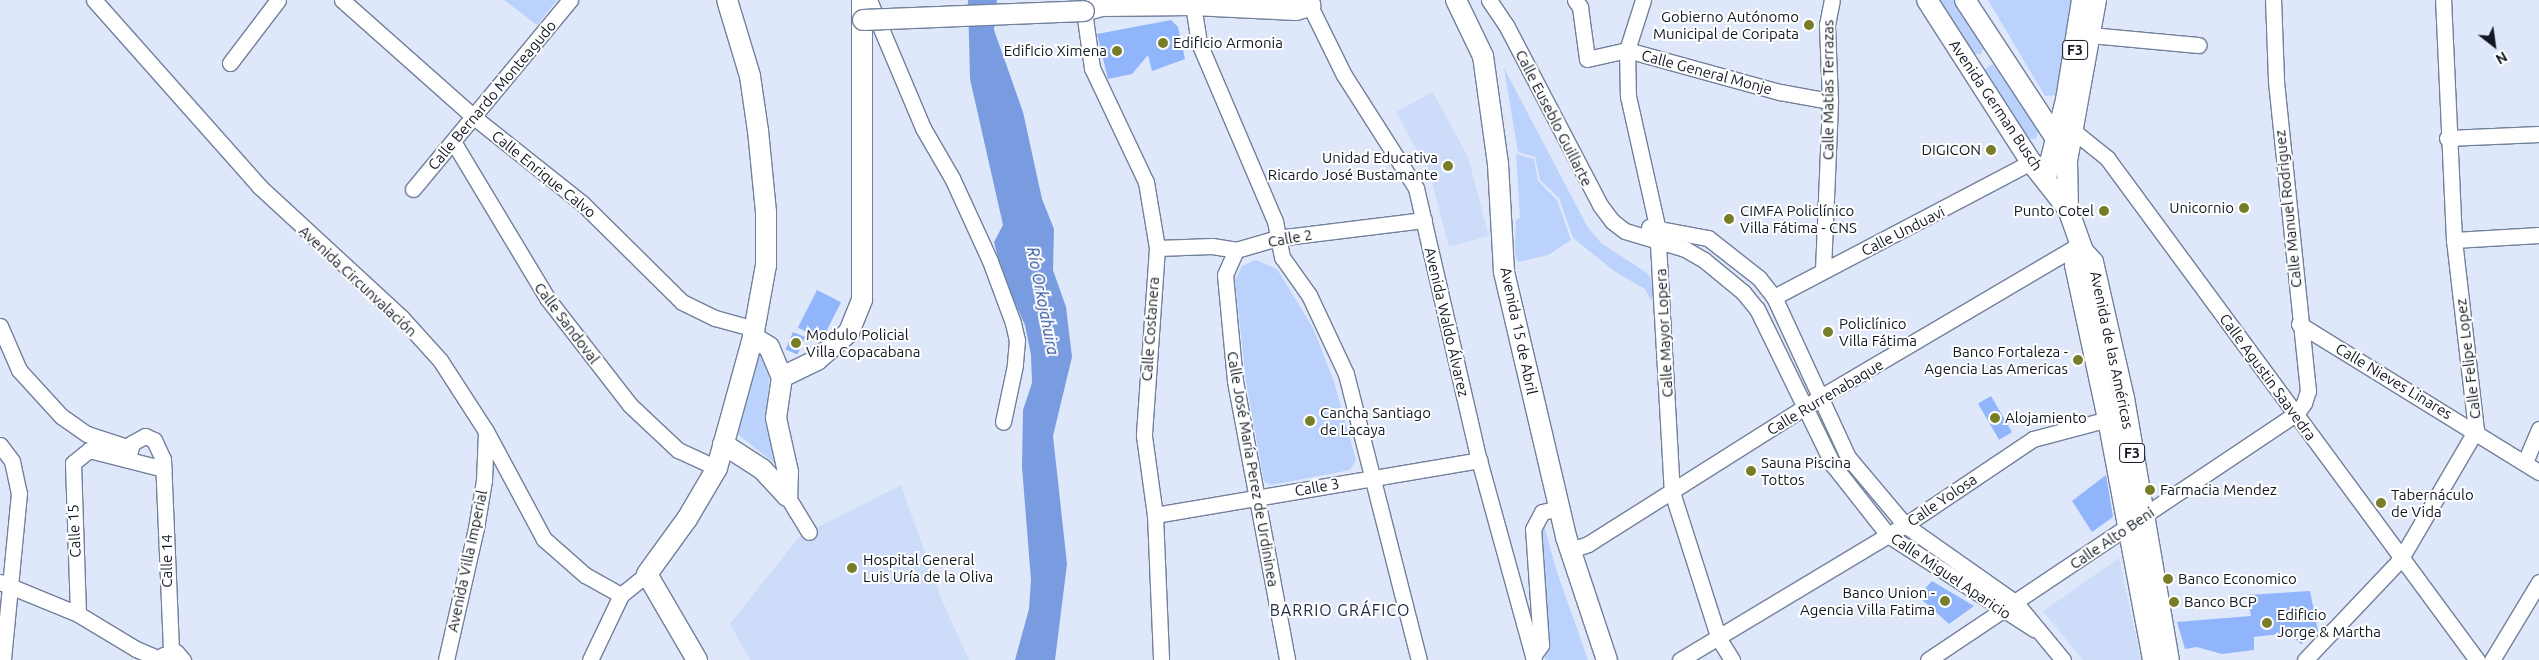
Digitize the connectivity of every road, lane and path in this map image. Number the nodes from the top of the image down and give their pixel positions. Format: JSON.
{"nodes":[{"id":1,"x":94,"y":0,"type":"edge"},
{"id":2,"x":278,"y":0,"type":"edge"},
{"id":3,"x":342,"y":0,"type":"edge"},
{"id":4,"x":570,"y":0,"type":"edge"},
{"id":5,"x":727,"y":0,"type":"edge"},
{"id":6,"x":862,"y":0,"type":"edge"},
{"id":7,"x":869,"y":0,"type":"edge"},
{"id":8,"x":1456,"y":0,"type":"edge"},
{"id":9,"x":1489,"y":0,"type":"edge"},
{"id":10,"x":1575,"y":0,"type":"edge"},
{"id":11,"x":1644,"y":0,"type":"edge"},
{"id":12,"x":1832,"y":0,"type":"edge"},
{"id":13,"x":1927,"y":0,"type":"edge"},
{"id":14,"x":1965,"y":0,"type":"edge"},
{"id":15,"x":2082,"y":0,"type":"edge"},
{"id":16,"x":2096,"y":0,"type":"edge"},
{"id":17,"x":2273,"y":0,"type":"edge"},
{"id":18,"x":2443,"y":0,"type":"edge"},
{"id":19,"x":1310,"y":3,"type":"edge"},
{"id":20,"x":1193,"y":5,"type":"junction"},
{"id":21,"x":1084,"y":11,"type":"junction"},
{"id":22,"x":862,"y":20,"type":"junction"},
{"id":23,"x":2085,"y":35,"type":"junction"},
{"id":24,"x":2198,"y":45,"type":"dead end"},
{"id":25,"x":1627,"y":50,"type":"junction"},
{"id":26,"x":1998,"y":51,"type":"junction"},
{"id":27,"x":230,"y":62,"type":"dead end"},
{"id":28,"x":1970,"y":69,"type":"junction"},
{"id":29,"x":1830,"y":101,"type":"junction"},
{"id":30,"x":475,"y":118,"type":"junction"},
{"id":31,"x":2064,"y":130,"type":"junction"},
{"id":32,"x":2539,"y":134,"type":"edge"},
{"id":33,"x":2447,"y":138,"type":"junction"},
{"id":34,"x":454,"y":143,"type":"junction"},
{"id":35,"x":2031,"y":162,"type":"junction"},
{"id":36,"x":2046,"y":178,"type":"junction"},
{"id":37,"x":414,"y":189,"type":"dead end"},
{"id":38,"x":2068,"y":209,"type":"junction"},
{"id":39,"x":1424,"y":220,"type":"junction"},
{"id":40,"x":1657,"y":226,"type":"junction"},
{"id":41,"x":1625,"y":231,"type":"junction"},
{"id":42,"x":2539,"y":235,"type":"edge"},
{"id":43,"x":1277,"y":238,"type":"junction"},
{"id":44,"x":2454,"y":240,"type":"junction"},
{"id":45,"x":1658,"y":244,"type":"junction"},
{"id":46,"x":1157,"y":248,"type":"junction"},
{"id":47,"x":2081,"y":248,"type":"junction"},
{"id":48,"x":1236,"y":250,"type":"junction"},
{"id":49,"x":1823,"y":270,"type":"junction"},
{"id":50,"x":1774,"y":297,"type":"junction"},
{"id":51,"x":2299,"y":324,"type":"junction"},
{"id":52,"x":0,"y":326,"type":"edge"},
{"id":53,"x":754,"y":333,"type":"junction"},
{"id":54,"x":782,"y":377,"type":"junction"},
{"id":55,"x":1819,"y":398,"type":"junction"},
{"id":56,"x":1803,"y":409,"type":"junction"},
{"id":57,"x":2296,"y":414,"type":"junction"},
{"id":58,"x":2108,"y":419,"type":"junction"},
{"id":59,"x":1003,"y":422,"type":"dead end"},
{"id":60,"x":2539,"y":429,"type":"edge"},
{"id":61,"x":2476,"y":430,"type":"junction"},
{"id":62,"x":486,"y":431,"type":"junction"},
{"id":63,"x":724,"y":444,"type":"junction"},
{"id":64,"x":0,"y":445,"type":"edge"},
{"id":65,"x":129,"y":454,"type":"junction"},
{"id":66,"x":1479,"y":460,"type":"junction"},
{"id":67,"x":2525,"y":462,"type":"junction"},
{"id":68,"x":717,"y":468,"type":"junction"},
{"id":69,"x":164,"y":469,"type":"junction"},
{"id":70,"x":2539,"y":472,"type":"edge"},
{"id":71,"x":1371,"y":476,"type":"junction"},
{"id":72,"x":1672,"y":492,"type":"junction"},
{"id":73,"x":788,"y":496,"type":"junction"},
{"id":74,"x":1256,"y":498,"type":"junction"},
{"id":75,"x":1559,"y":508,"type":"junction"},
{"id":76,"x":1154,"y":515,"type":"junction"},
{"id":77,"x":2134,"y":523,"type":"junction"},
{"id":78,"x":1905,"y":525,"type":"junction"},
{"id":79,"x":808,"y":532,"type":"dead end"},
{"id":80,"x":1888,"y":535,"type":"junction"},
{"id":81,"x":1571,"y":550,"type":"junction"},
{"id":82,"x":2400,"y":560,"type":"junction"},
{"id":83,"x":646,"y":574,"type":"junction"},
{"id":84,"x":2539,"y":582,"type":"edge"},
{"id":85,"x":5,"y":584,"type":"edge"},
{"id":86,"x":621,"y":595,"type":"junction"},
{"id":87,"x":2016,"y":603,"type":"junction"},
{"id":88,"x":2001,"y":611,"type":"junction"},
{"id":89,"x":78,"y":614,"type":"junction"},
{"id":90,"x":2034,"y":629,"type":"junction"},
{"id":91,"x":1720,"y":639,"type":"junction"},
{"id":92,"x":168,"y":658,"type":"edge"},
{"id":93,"x":1534,"y":658,"type":"edge"},
{"id":94,"x":4,"y":660,"type":"edge"},
{"id":95,"x":446,"y":660,"type":"edge"},
{"id":96,"x":590,"y":660,"type":"edge"},
{"id":97,"x":697,"y":660,"type":"edge"},
{"id":98,"x":1161,"y":660,"type":"edge"},
{"id":99,"x":1286,"y":660,"type":"edge"},
{"id":100,"x":1419,"y":660,"type":"edge"},
{"id":101,"x":1607,"y":660,"type":"edge"},
{"id":102,"x":1680,"y":660,"type":"edge"},
{"id":103,"x":1732,"y":660,"type":"edge"},
{"id":104,"x":1928,"y":660,"type":"edge"},
{"id":105,"x":2062,"y":660,"type":"edge"},
{"id":106,"x":2152,"y":660,"type":"edge"},
{"id":107,"x":2169,"y":660,"type":"edge"},
{"id":108,"x":2305,"y":660,"type":"edge"},
{"id":109,"x":2477,"y":660,"type":"edge"},
{"id":110,"x":2492,"y":660,"type":"edge"}],
"edges":[{"from":1,"to":62,"type":"street","name":"Avenida Circunvalación"},
{"from":2,"to":27,"type":"street"},
{"from":3,"to":30,"type":"street","name":"Calle Enrique Calvo"},
{"from":4,"to":30,"type":"street","name":"Calle Bernardo Monteagudo"},
{"from":5,"to":53,"type":"main road"},
{"from":6,"to":22,"type":"main road"},
{"from":7,"to":59,"type":"street"},
{"from":8,"to":75,"type":"main road","name":"Avenida 15 de Abril"},
{"from":9,"to":41,"type":"street","name":"Calle Euseblo Guillarte"},
{"from":10,"to":25,"type":"street","name":"Calle General Monje"},
{"from":11,"to":25,"type":"street","name":"Calle Mayor Lopera"},
{"from":12,"to":29,"type":"street","name":"Calle Matías Terrazas"},
{"from":13,"to":28,"type":"main road","name":"Avenida German Busch"},
{"from":14,"to":26,"type":"main road","name":"Avenida German Busch"},
{"from":15,"to":23,"type":"main road","number":"F3"},
{"from":16,"to":23,"type":"main road","number":"F3"},
{"from":17,"to":51,"type":"street","name":"Calle Manuel Rodriguez"},
{"from":18,"to":33,"type":"street","name":"Calle Felipe Lopez"},
{"from":19,"to":20,"type":"main road"},
{"from":19,"to":39,"type":"street","name":"Avenida Waldo Álvarez"},
{"from":20,"to":21,"type":"main road"},
{"from":20,"to":43,"type":"street"},
{"from":21,"to":22,"type":"main road","bridge":true},
{"from":21,"to":46,"type":"street","name":"Calle Costanera"},
{"from":22,"to":54,"type":"main road"},
{"from":23,"to":24,"type":"street"},
{"from":23,"to":31,"type":"main road","number":"F3"},
{"from":25,"to":29,"type":"street","name":"Calle General Monje"},
{"from":25,"to":40,"type":"street","name":"Calle Mayor Lopera"},
{"from":26,"to":28,"type":"main road"},
{"from":26,"to":31,"type":"main road","name":"Avenida German Busch"},
{"from":28,"to":35,"type":"main road","name":"Avenida German Busch"},
{"from":29,"to":49,"type":"street","name":"Calle Matías Terrazas"},
{"from":30,"to":34,"type":"street","name":"Calle Bernardo Monteagudo"},
{"from":30,"to":53,"type":"street","name":"Calle Enrique Calvo"},
{"from":31,"to":36,"type":"main road","number":"F3"},
{"from":31,"to":38,"type":"main road","name":"Avenida German Busch","number":"F3"},
{"from":31,"to":57,"type":"street","name":"Calle Agustin Saavedra"},
{"from":32,"to":33,"type":"street"},
{"from":33,"to":44,"type":"street","name":"Calle Felipe Lopez"},
{"from":34,"to":37,"type":"street","name":"Calle Bernardo Monteagudo"},
{"from":34,"to":68,"type":"street","name":"Calle Sandoval"},
{"from":35,"to":36,"type":"main road","name":"Avenida German Busch"},
{"from":35,"to":49,"type":"street","name":"Calle Unduavi"},
{"from":36,"to":38,"type":"main road","name":"Avenida German Busch","number":"F3"},
{"from":38,"to":47,"type":"main road","name":"Avenida de las Américas","number":"F3"},
{"from":39,"to":43,"type":"street","name":"Calle 2"},
{"from":39,"to":66,"type":"street","name":"Avenida Waldo Álvarez"},
{"from":40,"to":41,"type":"street"},
{"from":40,"to":45,"type":"street","name":"Calle Mayor Lopera"},
{"from":40,"to":50,"type":"street","name":"Calle Miguel Aparicio"},
{"from":41,"to":45,"type":"street","name":"Calle Euseblo Guillarte"},
{"from":42,"to":44,"type":"street"},
{"from":43,"to":48,"type":"street","name":"Calle 2"},
{"from":43,"to":71,"type":"street"},
{"from":44,"to":61,"type":"street","name":"Calle Felipe Lopez"},
{"from":45,"to":56,"type":"street","name":"Calle Miguel Aparicio"},
{"from":45,"to":72,"type":"street","name":"Calle Mayor Lopera"},
{"from":46,"to":48,"type":"street","name":"Calle 2"},
{"from":46,"to":76,"type":"street","name":"Calle Costanera"},
{"from":47,"to":55,"type":"street","name":"Calle Rurrenabaque"},
{"from":47,"to":58,"type":"main road","name":"Avenida de las Américas","number":"F3"},
{"from":47,"to":77,"type":"main road","name":"Avenida de las Américas","number":"F3"},
{"from":48,"to":74,"type":"street","name":"Calle José María Perez de Urdininea"},
{"from":49,"to":50,"type":"street","name":"Calle Unduavi"},
{"from":50,"to":55,"type":"street","name":"Calle Miguel Aparicio"},
{"from":51,"to":57,"type":"street","name":"Calle Manuel Rodriguez"},
{"from":51,"to":61,"type":"street","name":"Calle Nieves Linares"},
{"from":52,"to":65,"type":"street"},
{"from":53,"to":54,"type":"main road"},
{"from":53,"to":63,"type":"main road"},
{"from":54,"to":73,"type":"main road"},
{"from":55,"to":56,"type":"street","name":"Calle Rurrenabaque"},
{"from":55,"to":78,"type":"street","name":"Calle Miguel Aparicio"},
{"from":56,"to":72,"type":"street","name":"Calle Rurrenabaque"},
{"from":56,"to":80,"type":"street","name":"Calle Miguel Aparicio"},
{"from":57,"to":77,"type":"street","name":"Calle Alto Beni"},
{"from":57,"to":82,"type":"street","name":"Calle Agustin Saavedra"},
{"from":58,"to":77,"type":"main road","name":"Avenida de las Américas","number":"F3"},
{"from":58,"to":78,"type":"street","name":"Calle Yolosa"},
{"from":60,"to":67,"type":"street"},
{"from":61,"to":67,"type":"street","name":"Calle Nieves Linares"},
{"from":61,"to":82,"type":"street","name":"Calle Felipe Lopez"},
{"from":62,"to":86,"type":"street","name":"Avenida Circunvalación"},
{"from":62,"to":95,"type":"street","name":"Avenida Villa Imperial"},
{"from":63,"to":68,"type":"main road"},
{"from":63,"to":73,"type":"main road"},
{"from":64,"to":85,"type":"street"},
{"from":65,"to":69,"type":"street"},
{"from":65,"to":69,"type":"street"},
{"from":65,"to":89,"type":"street","name":"Calle 15"},
{"from":66,"to":71,"type":"street","name":"Calle 3"},
{"from":66,"to":93,"type":"street","name":"Avenida Waldo Álvarez"},
{"from":67,"to":70,"type":"street","name":"Calle Nieves Linares"},
{"from":68,"to":83,"type":"main road"},
{"from":69,"to":92,"type":"street","name":"Calle 14"},
{"from":71,"to":74,"type":"street","name":"Calle 3"},
{"from":71,"to":100,"type":"street"},
{"from":72,"to":81,"type":"street","name":"Calle Rurrenabaque"},
{"from":72,"to":91,"type":"street","name":"Calle Mayor Lopera"},
{"from":73,"to":79,"type":"street"},
{"from":74,"to":76,"type":"street","name":"Calle 3"},
{"from":74,"to":99,"type":"street","name":"Calle José María Perez de Urdininea"},
{"from":75,"to":81,"type":"main road","name":"Avenida 15 de Abril"},
{"from":75,"to":93,"type":"street"},
{"from":76,"to":98,"type":"street","name":"Calle Costanera"},
{"from":77,"to":87,"type":"street","name":"Calle Alto Beni"},
{"from":77,"to":106,"type":"main road","name":"Avenida de las Américas","number":"F3"},
{"from":77,"to":107,"type":"main road","name":"Avenida de las Américas","number":"F3"},
{"from":78,"to":80,"type":"street","name":"Calle Yolosa"},
{"from":78,"to":87,"type":"street","name":"Calle Miguel Aparicio"},
{"from":80,"to":88,"type":"street","name":"Calle Miguel Aparicio"},
{"from":80,"to":91,"type":"street","name":"Calle Yolosa"},
{"from":81,"to":101,"type":"main road","name":"Avenida 15 de Abril"},
{"from":82,"to":108,"type":"street","name":"Calle Felipe Lopez"},
{"from":82,"to":109,"type":"street","name":"Calle Agustin Saavedra"},
{"from":83,"to":86,"type":"street"},
{"from":83,"to":97,"type":"main road"},
{"from":84,"to":110,"type":"street"},
{"from":85,"to":89,"type":"street"},
{"from":85,"to":94,"type":"street"},
{"from":86,"to":96,"type":"street"},
{"from":87,"to":88,"type":"street","name":"Calle Alto Beni"},
{"from":87,"to":90,"type":"street","name":"Calle Miguel Aparicio"},
{"from":88,"to":90,"type":"street","name":"Calle Miguel Aparicio"},
{"from":88,"to":104,"type":"street","name":"Calle Alto Beni"},
{"from":89,"to":92,"type":"street"},
{"from":90,"to":105,"type":"street","name":"Calle Miguel Aparicio"},
{"from":91,"to":102,"type":"street","name":"Calle Yolosa"},
{"from":91,"to":103,"type":"street","name":"Calle Mayor Lopera"}]}
